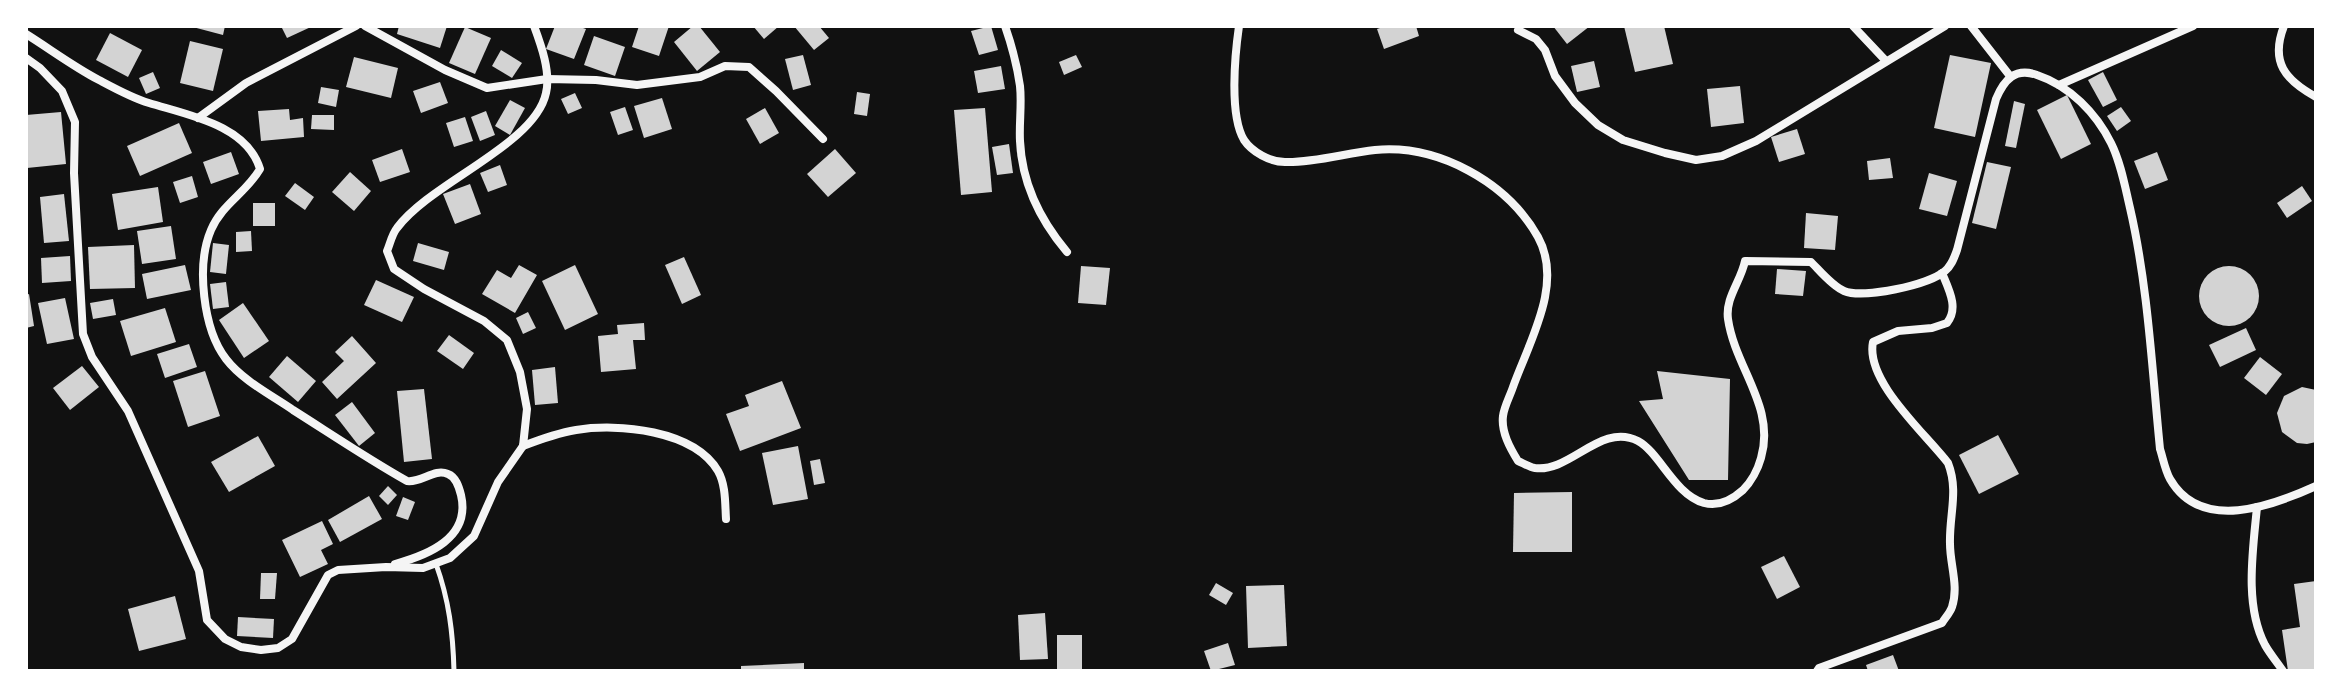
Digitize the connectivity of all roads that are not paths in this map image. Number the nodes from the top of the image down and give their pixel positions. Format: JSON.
{"nodes":[{"id":1,"x":356,"y":26,"type":"edge"},
{"id":2,"x":365,"y":26,"type":"edge"},
{"id":3,"x":534,"y":26,"type":"edge"},
{"id":4,"x":1005,"y":26,"type":"edge"},
{"id":5,"x":1239,"y":26,"type":"edge"},
{"id":6,"x":1853,"y":26,"type":"edge"},
{"id":7,"x":1945,"y":26,"type":"edge"},
{"id":8,"x":1971,"y":26,"type":"edge"},
{"id":9,"x":2193,"y":26,"type":"edge"},
{"id":10,"x":2284,"y":26,"type":"edge"},
{"id":11,"x":1518,"y":30,"type":"dead end"},
{"id":12,"x":26,"y":34,"type":"edge"},
{"id":13,"x":26,"y":58,"type":"edge"},
{"id":14,"x":1886,"y":61,"type":"junction"},
{"id":15,"x":2010,"y":76,"type":"junction"},
{"id":16,"x":547,"y":79,"type":"junction"},
{"id":17,"x":2059,"y":85,"type":"junction"},
{"id":18,"x":2316,"y":97,"type":"edge"},
{"id":19,"x":198,"y":118,"type":"junction"},
{"id":20,"x":823,"y":139,"type":"dead end"},
{"id":21,"x":1067,"y":252,"type":"dead end"},
{"id":22,"x":1942,"y":273,"type":"junction"},
{"id":23,"x":523,"y":446,"type":"junction"},
{"id":24,"x":2316,"y":486,"type":"edge"},
{"id":25,"x":2257,"y":507,"type":"junction"},
{"id":26,"x":726,"y":519,"type":"dead end"},
{"id":27,"x":436,"y":564,"type":"junction"},
{"id":28,"x":386,"y":567,"type":"junction"},
{"id":29,"x":454,"y":671,"type":"edge"},
{"id":30,"x":1817,"y":671,"type":"edge"},
{"id":31,"x":2283,"y":671,"type":"edge"}],
"edges":[{"from":1,"to":19,"type":"street"},
{"from":2,"to":16,"type":"street"},
{"from":3,"to":16,"type":"street"},
{"from":4,"to":21,"type":"street"},
{"from":5,"to":22,"type":"street"},
{"from":6,"to":14,"type":"street"},
{"from":7,"to":14,"type":"street"},
{"from":8,"to":15,"type":"street"},
{"from":9,"to":17,"type":"street"},
{"from":10,"to":18,"type":"street"},
{"from":11,"to":14,"type":"street"},
{"from":12,"to":19,"type":"street"},
{"from":13,"to":28,"type":"street"},
{"from":15,"to":17,"type":"street"},
{"from":15,"to":22,"type":"street"},
{"from":16,"to":20,"type":"street"},
{"from":16,"to":23,"type":"street"},
{"from":17,"to":25,"type":"street"},
{"from":19,"to":28,"type":"street"},
{"from":22,"to":30,"type":"street"},
{"from":23,"to":26,"type":"street"},
{"from":23,"to":27,"type":"street"},
{"from":24,"to":25,"type":"street"},
{"from":25,"to":31,"type":"street"},
{"from":27,"to":28,"type":"street"},
{"from":27,"to":29,"type":"lane"}]}
